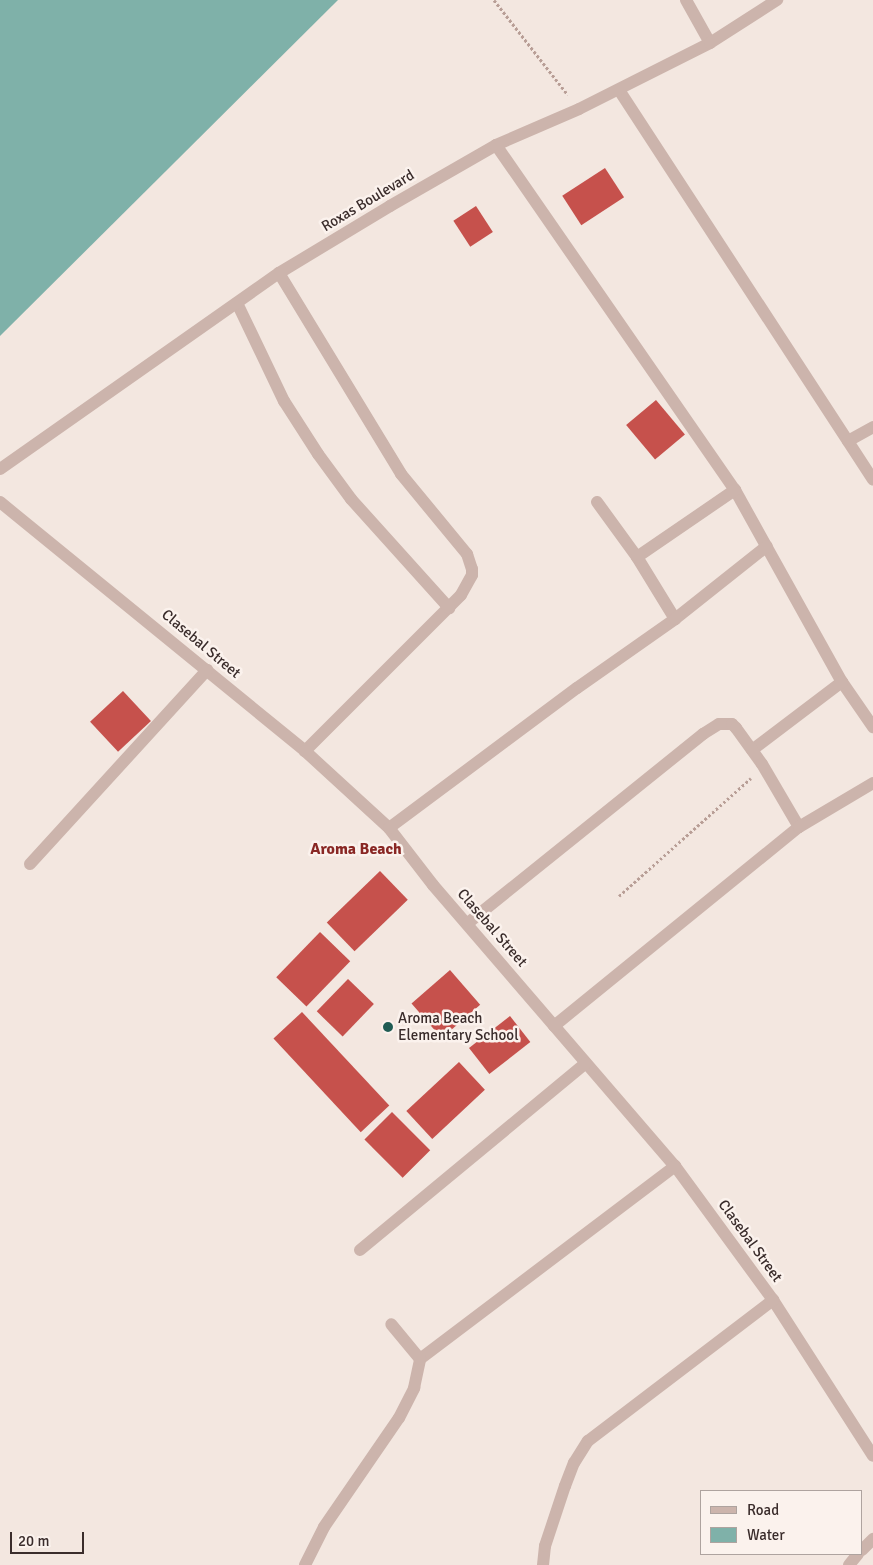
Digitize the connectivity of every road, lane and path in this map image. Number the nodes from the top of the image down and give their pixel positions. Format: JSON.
{"nodes":[{"id":1,"x":494,"y":0,"type":"edge"},
{"id":2,"x":686,"y":0,"type":"edge"},
{"id":3,"x":777,"y":0,"type":"edge"},
{"id":4,"x":710,"y":43,"type":"junction"},
{"id":5,"x":619,"y":90,"type":"junction"},
{"id":6,"x":579,"y":109,"type":"junction"},
{"id":7,"x":496,"y":145,"type":"junction"},
{"id":8,"x":279,"y":273,"type":"junction"},
{"id":9,"x":237,"y":302,"type":"junction"},
{"id":10,"x":873,"y":426,"type":"edge"},
{"id":11,"x":848,"y":442,"type":"junction"},
{"id":12,"x":0,"y":469,"type":"edge"},
{"id":13,"x":873,"y":480,"type":"edge"},
{"id":14,"x":735,"y":490,"type":"junction"},
{"id":15,"x":0,"y":502,"type":"edge"},
{"id":16,"x":596,"y":502,"type":"dead end"},
{"id":17,"x":767,"y":546,"type":"junction"},
{"id":18,"x":637,"y":557,"type":"junction"},
{"id":19,"x":450,"y":608,"type":"junction"},
{"id":20,"x":675,"y":620,"type":"junction"},
{"id":21,"x":207,"y":670,"type":"junction"},
{"id":22,"x":842,"y":682,"type":"junction"},
{"id":23,"x":873,"y":728,"type":"edge"},
{"id":24,"x":752,"y":750,"type":"junction"},
{"id":25,"x":305,"y":751,"type":"junction"},
{"id":26,"x":762,"y":764,"type":"junction"},
{"id":27,"x":873,"y":783,"type":"edge"},
{"id":28,"x":799,"y":827,"type":"junction"},
{"id":29,"x":389,"y":828,"type":"junction"},
{"id":30,"x":30,"y":864,"type":"dead end"},
{"id":31,"x":619,"y":896,"type":"dead end"},
{"id":32,"x":468,"y":924,"type":"junction"},
{"id":33,"x":554,"y":1026,"type":"junction"},
{"id":34,"x":586,"y":1063,"type":"junction"},
{"id":35,"x":675,"y":1166,"type":"junction"},
{"id":36,"x":360,"y":1250,"type":"dead end"},
{"id":37,"x":773,"y":1300,"type":"junction"},
{"id":38,"x":391,"y":1324,"type":"dead end"},
{"id":39,"x":420,"y":1359,"type":"junction"},
{"id":40,"x":873,"y":1456,"type":"edge"},
{"id":41,"x":873,"y":1539,"type":"edge"},
{"id":42,"x":863,"y":1549,"type":"edge"},
{"id":43,"x":857,"y":1555,"type":"edge"},
{"id":44,"x":305,"y":1565,"type":"edge"},
{"id":45,"x":543,"y":1565,"type":"edge"},
{"id":46,"x":849,"y":1565,"type":"edge"}],
"edges":[{"from":1,"to":6,"type":"path"},
{"from":2,"to":4,"type":"street"},
{"from":3,"to":4,"type":"street","name":"Roxas Boulevard"},
{"from":4,"to":5,"type":"street","name":"Roxas Boulevard"},
{"from":5,"to":6,"type":"street","name":"Roxas Boulevard"},
{"from":5,"to":11,"type":"street"},
{"from":6,"to":7,"type":"street","name":"Roxas Boulevard"},
{"from":7,"to":8,"type":"street","name":"Roxas Boulevard"},
{"from":7,"to":14,"type":"street"},
{"from":8,"to":9,"type":"street","name":"Roxas Boulevard"},
{"from":8,"to":19,"type":"street"},
{"from":9,"to":12,"type":"street","name":"Roxas Boulevard"},
{"from":9,"to":19,"type":"street"},
{"from":10,"to":11,"type":"street"},
{"from":11,"to":13,"type":"street"},
{"from":14,"to":17,"type":"street"},
{"from":14,"to":18,"type":"street"},
{"from":15,"to":21,"type":"street","name":"Clasebal Street"},
{"from":16,"to":18,"type":"street"},
{"from":17,"to":20,"type":"street"},
{"from":17,"to":22,"type":"street"},
{"from":18,"to":20,"type":"street"},
{"from":19,"to":25,"type":"street"},
{"from":20,"to":29,"type":"street"},
{"from":21,"to":25,"type":"street","name":"Clasebal Street"},
{"from":21,"to":30,"type":"street"},
{"from":22,"to":23,"type":"street"},
{"from":22,"to":24,"type":"street"},
{"from":24,"to":26,"type":"street"},
{"from":24,"to":32,"type":"street"},
{"from":25,"to":29,"type":"street","name":"Clasebal Street"},
{"from":26,"to":28,"type":"street"},
{"from":26,"to":31,"type":"path"},
{"from":27,"to":28,"type":"street"},
{"from":28,"to":33,"type":"street"},
{"from":29,"to":32,"type":"street","name":"Clasebal Street"},
{"from":32,"to":33,"type":"street","name":"Clasebal Street"},
{"from":33,"to":34,"type":"street","name":"Clasebal Street"},
{"from":34,"to":35,"type":"street","name":"Clasebal Street"},
{"from":34,"to":36,"type":"street"},
{"from":35,"to":37,"type":"street","name":"Clasebal Street"},
{"from":35,"to":39,"type":"street"},
{"from":37,"to":40,"type":"street","name":"Clasebal Street"},
{"from":37,"to":45,"type":"street"},
{"from":38,"to":39,"type":"street"},
{"from":39,"to":44,"type":"street"},
{"from":41,"to":42,"type":"street"},
{"from":43,"to":46,"type":"street"}]}
